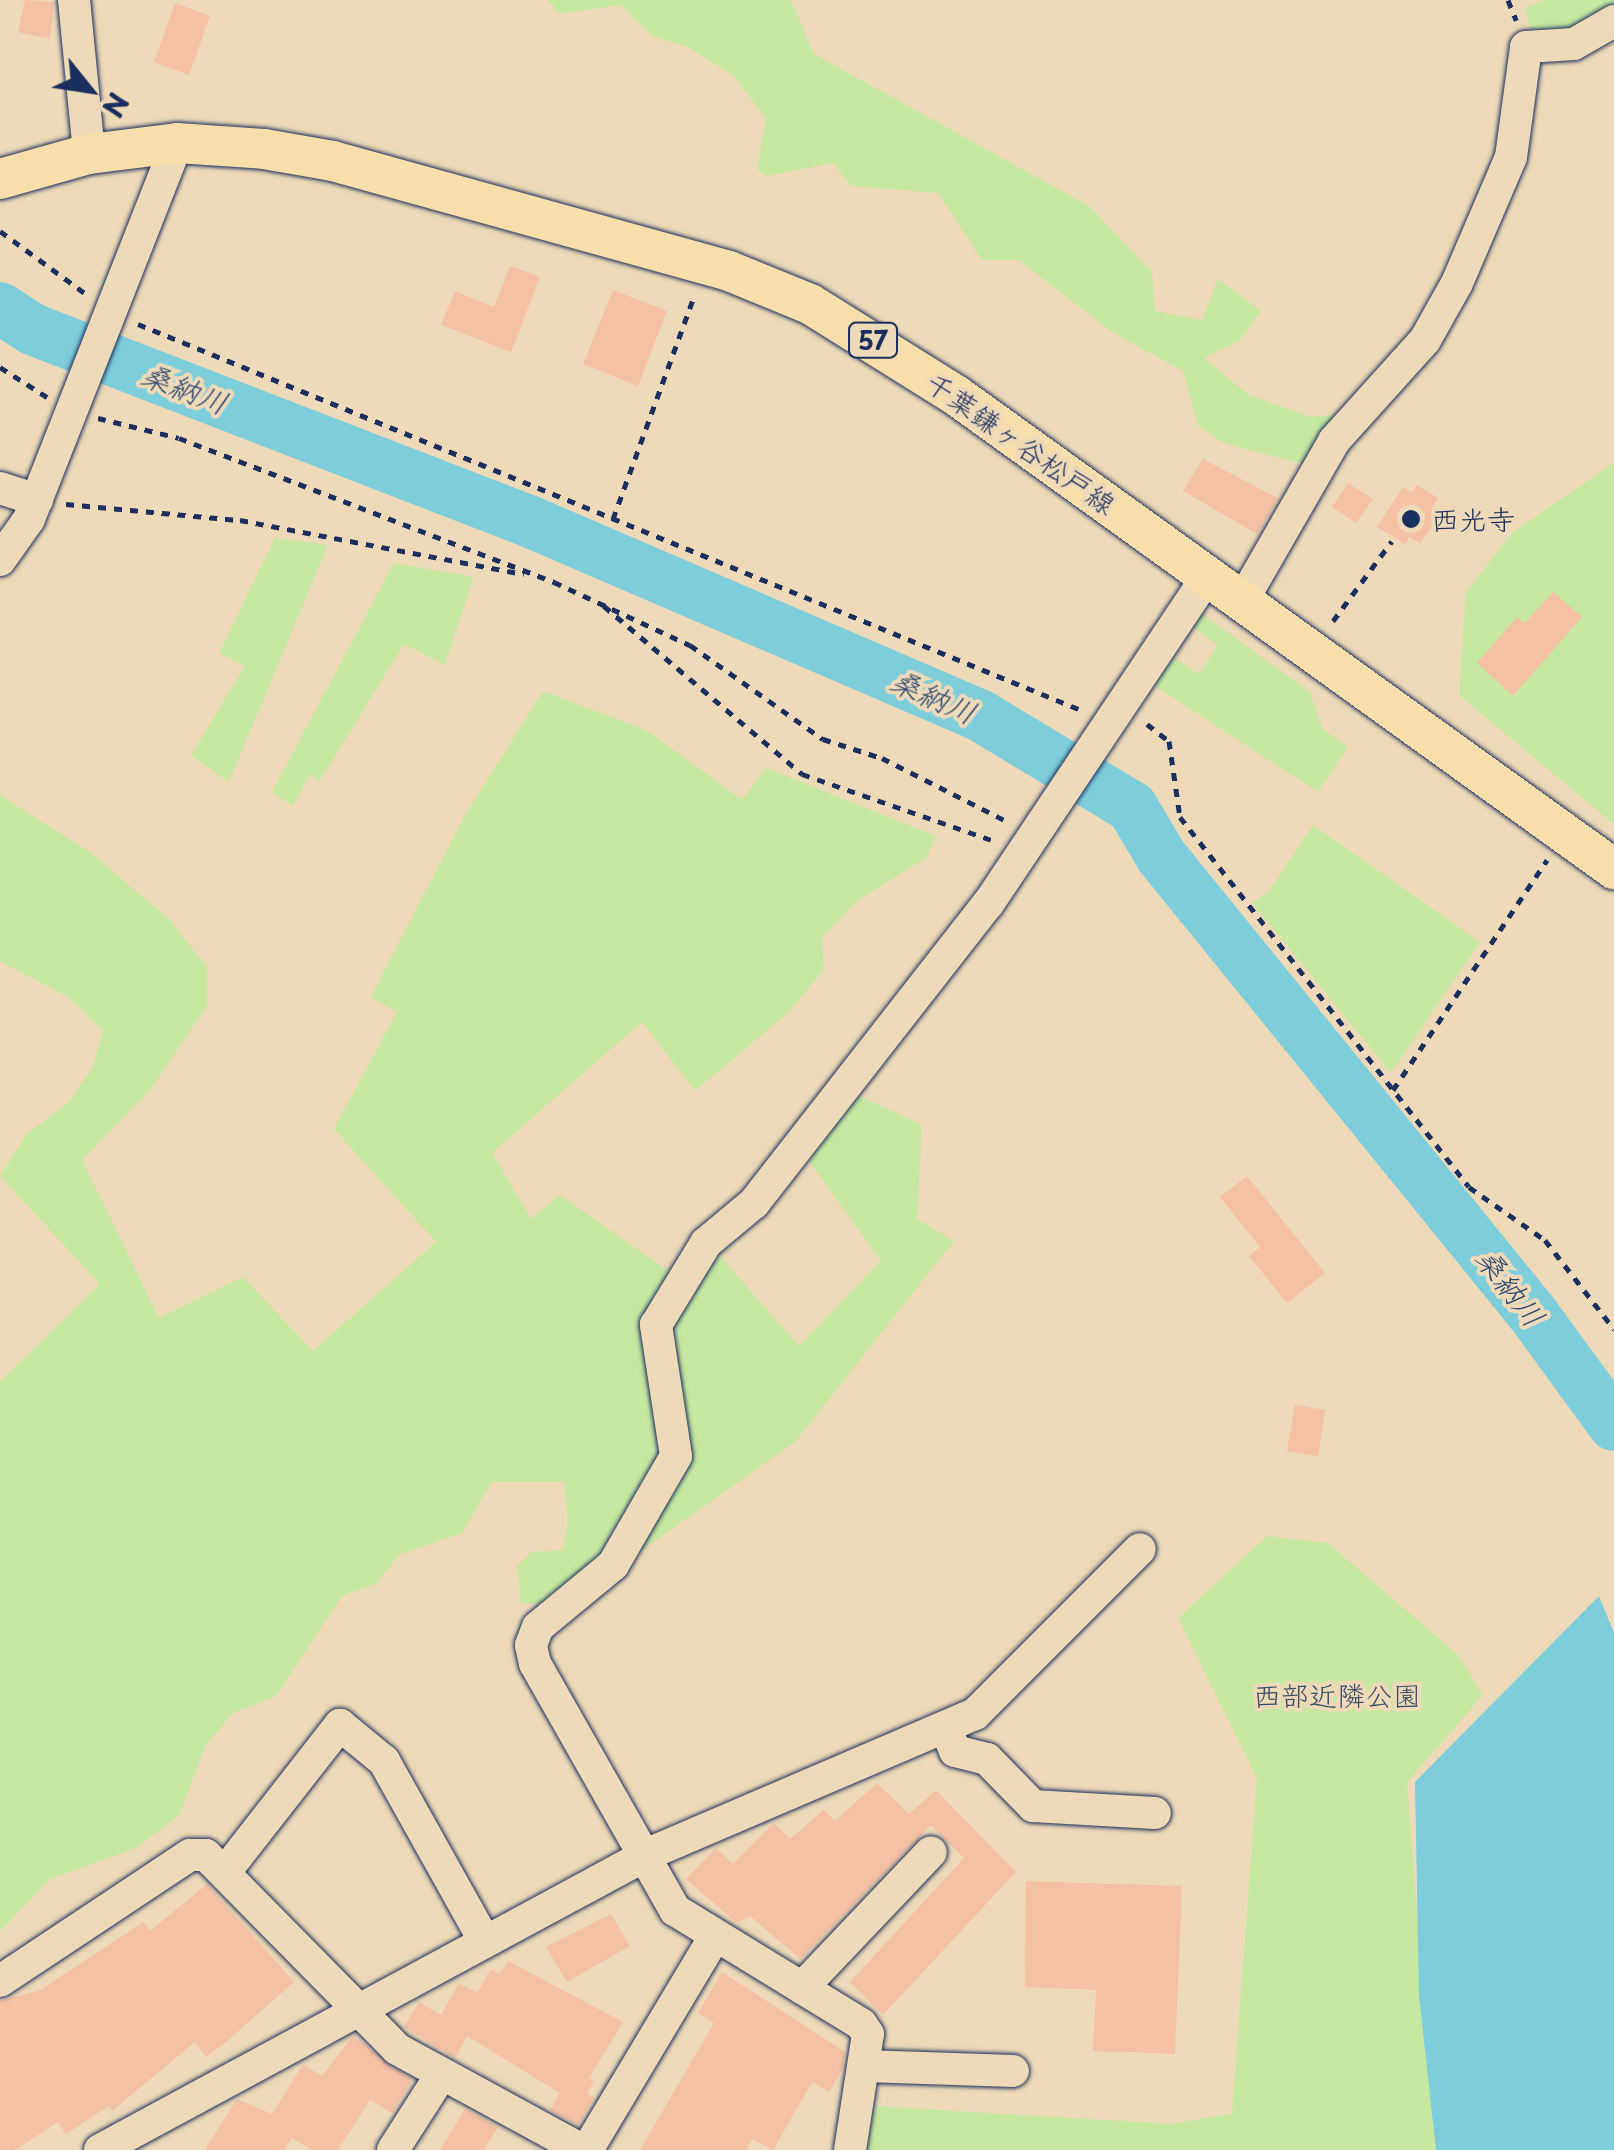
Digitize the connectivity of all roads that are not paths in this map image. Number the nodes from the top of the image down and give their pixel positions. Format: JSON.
{"nodes":[{"id":1,"x":74,"y":0,"type":"edge"},
{"id":2,"x":1614,"y":20,"type":"edge"},
{"id":3,"x":178,"y":142,"type":"junction"},
{"id":4,"x":89,"y":154,"type":"junction"},
{"id":5,"x":0,"y":179,"type":"edge"},
{"id":6,"x":0,"y":488,"type":"edge"},
{"id":7,"x":37,"y":500,"type":"junction"},
{"id":8,"x":0,"y":560,"type":"edge"},
{"id":9,"x":1207,"y":577,"type":"junction"},
{"id":10,"x":1241,"y":603,"type":"junction"},
{"id":11,"x":1614,"y":869,"type":"edge"},
{"id":12,"x":1140,"y":1549,"type":"dead end"},
{"id":13,"x":946,"y":1727,"type":"junction"},
{"id":14,"x":1155,"y":1813,"type":"dead end"},
{"id":15,"x":932,"y":1852,"type":"dead end"},
{"id":16,"x":648,"y":1854,"type":"junction"},
{"id":17,"x":226,"y":1872,"type":"junction"},
{"id":18,"x":714,"y":1936,"type":"junction"},
{"id":19,"x":485,"y":1942,"type":"junction"},
{"id":20,"x":0,"y":1981,"type":"edge"},
{"id":21,"x":802,"y":1988,"type":"junction"},
{"id":22,"x":356,"y":2011,"type":"junction"},
{"id":23,"x":865,"y":2066,"type":"junction"},
{"id":24,"x":1013,"y":2071,"type":"dead end"},
{"id":25,"x":442,"y":2074,"type":"junction"},
{"id":26,"x":135,"y":2142,"type":"edge"},
{"id":27,"x":100,"y":2150,"type":"edge"},
{"id":28,"x":393,"y":2150,"type":"edge"},
{"id":29,"x":585,"y":2150,"type":"edge"},
{"id":30,"x":850,"y":2150,"type":"edge"}],
"edges":[{"from":1,"to":4,"type":"street"},
{"from":2,"to":10,"type":"street"},
{"from":3,"to":4,"type":"main road","name":"千葉鎌ヶ谷松戸線","number":"57"},
{"from":3,"to":7,"type":"street"},
{"from":3,"to":9,"type":"main road","name":"千葉鎌ヶ谷松戸線","number":"57"},
{"from":4,"to":5,"type":"main road","name":"千葉鎌ヶ谷松戸線","number":"57"},
{"from":6,"to":7,"type":"street"},
{"from":7,"to":8,"type":"street"},
{"from":9,"to":10,"type":"main road","name":"千葉鎌ヶ谷松戸線","number":"57"},
{"from":9,"to":16,"type":"street"},
{"from":10,"to":11,"type":"main road","name":"千葉鎌ヶ谷松戸線","number":"57"},
{"from":12,"to":13,"type":"street"},
{"from":13,"to":14,"type":"street"},
{"from":13,"to":16,"type":"street"},
{"from":15,"to":21,"type":"street"},
{"from":16,"to":18,"type":"street"},
{"from":16,"to":19,"type":"street"},
{"from":17,"to":19,"type":"street"},
{"from":17,"to":20,"type":"street"},
{"from":17,"to":22,"type":"street"},
{"from":18,"to":21,"type":"street"},
{"from":18,"to":29,"type":"street"},
{"from":19,"to":22,"type":"street"},
{"from":21,"to":23,"type":"street"},
{"from":22,"to":25,"type":"street"},
{"from":22,"to":26,"type":"street"},
{"from":23,"to":24,"type":"street"},
{"from":23,"to":30,"type":"street"},
{"from":25,"to":28,"type":"street"},
{"from":25,"to":29,"type":"street"},
{"from":26,"to":27,"type":"street"}]}
